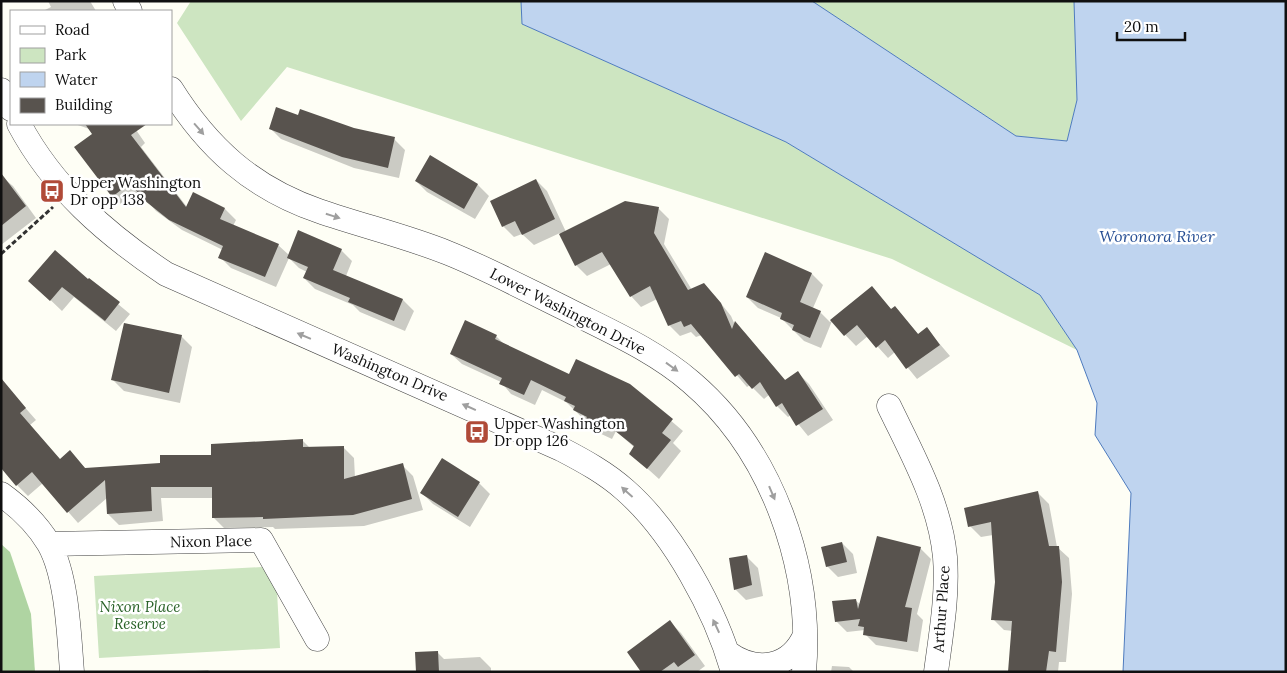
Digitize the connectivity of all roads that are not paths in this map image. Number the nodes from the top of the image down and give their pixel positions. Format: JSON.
{"nodes":[{"id":1,"x":1,"y":90,"type":"edge"},
{"id":2,"x":172,"y":91,"type":"edge"},
{"id":3,"x":10,"y":107,"type":"edge"},
{"id":4,"x":20,"y":125,"type":"edge"},
{"id":5,"x":889,"y":406,"type":"dead end"},
{"id":6,"x":1,"y":494,"type":"edge"},
{"id":7,"x":49,"y":544,"type":"junction"},
{"id":8,"x":805,"y":635,"type":"junction"},
{"id":9,"x":317,"y":639,"type":"dead end"},
{"id":10,"x":730,"y":662,"type":"edge"},
{"id":11,"x":72,"y":672,"type":"edge"},
{"id":12,"x":804,"y":672,"type":"edge"},
{"id":13,"x":936,"y":672,"type":"edge"}],
"edges":[{"from":1,"to":3,"type":"street"},
{"from":2,"to":8,"type":"street","name":"Lower Washington Drive","one_way":true},
{"from":10,"to":4,"type":"street","name":"Washington Drive","one_way":true},
{"from":5,"to":13,"type":"street","name":"Arthur Place"},
{"from":6,"to":7,"type":"street"},
{"from":7,"to":9,"type":"street","name":"Nixon Place"},
{"from":7,"to":11,"type":"street"},
{"from":8,"to":10,"type":"street","name":"Washington Drive"},
{"from":8,"to":12,"type":"street","name":"Lower Washington Drive"}]}
